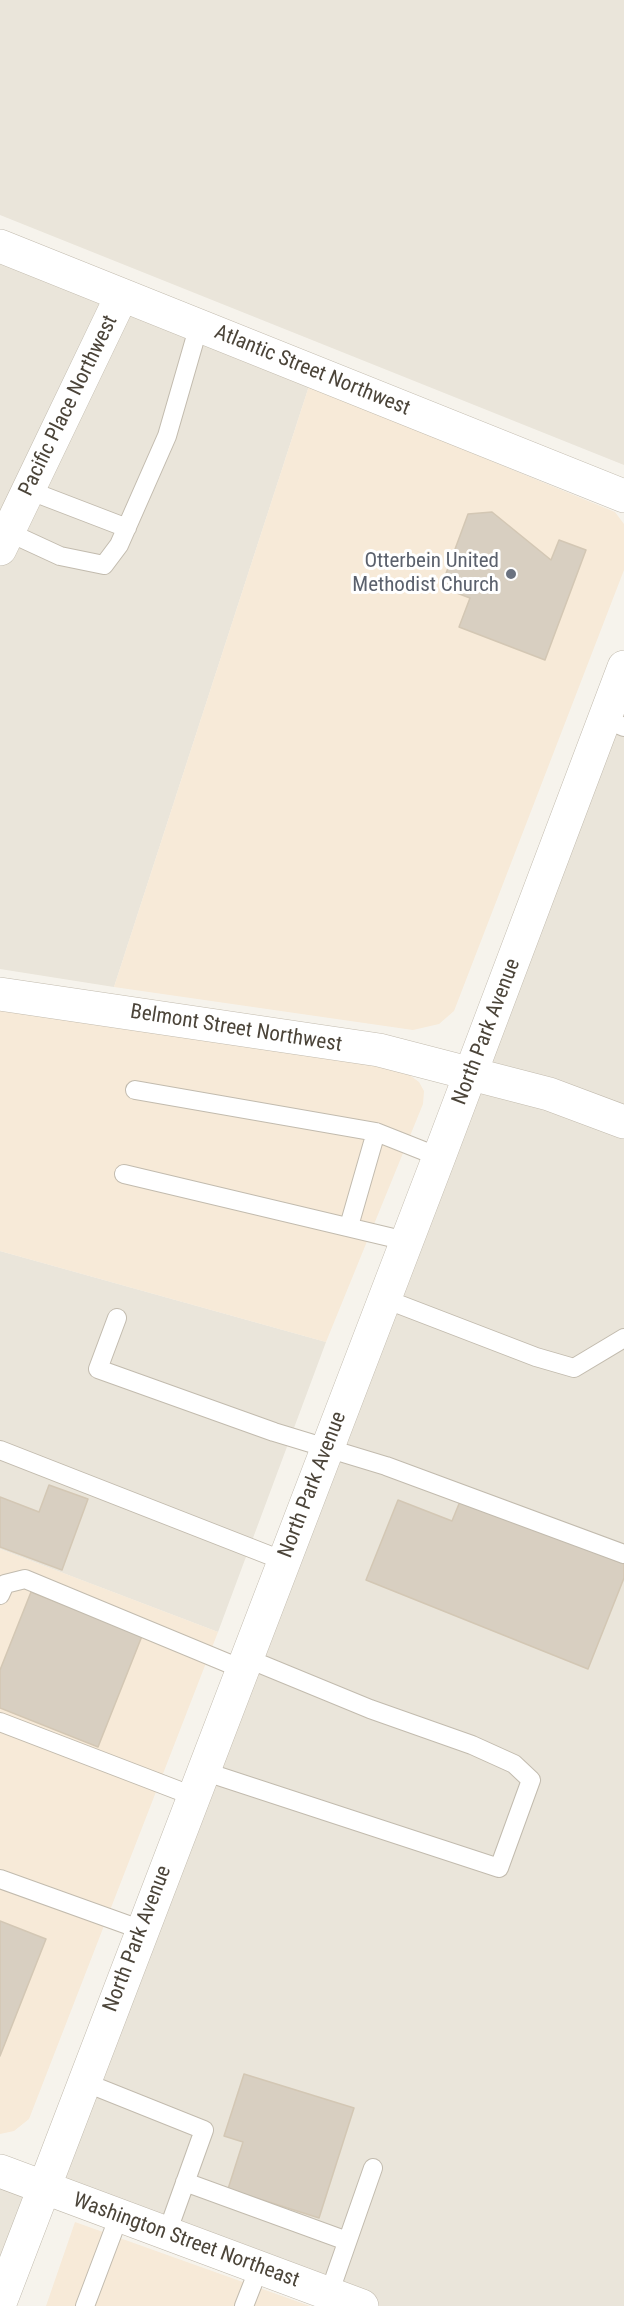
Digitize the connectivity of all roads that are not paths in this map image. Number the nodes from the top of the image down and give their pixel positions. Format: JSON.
{"nodes":[{"id":1,"x":0,"y":246,"type":"edge"},
{"id":2,"x":122,"y":295,"type":"junction"},
{"id":3,"x":199,"y":326,"type":"junction"},
{"id":4,"x":28,"y":490,"type":"junction"},
{"id":5,"x":624,"y":496,"type":"edge"},
{"id":6,"x":127,"y":528,"type":"junction"},
{"id":7,"x":4,"y":540,"type":"edge"},
{"id":8,"x":624,"y":667,"type":"edge"},
{"id":9,"x":614,"y":723,"type":"edge"},
{"id":10,"x":0,"y":994,"type":"edge"},
{"id":11,"x":471,"y":1074,"type":"junction"},
{"id":12,"x":135,"y":1090,"type":"dead end"},
{"id":13,"x":624,"y":1122,"type":"edge"},
{"id":14,"x":376,"y":1132,"type":"junction"},
{"id":15,"x":439,"y":1157,"type":"junction"},
{"id":16,"x":124,"y":1173,"type":"dead end"},
{"id":17,"x":349,"y":1226,"type":"junction"},
{"id":18,"x":406,"y":1241,"type":"junction"},
{"id":19,"x":385,"y":1299,"type":"junction"},
{"id":20,"x":117,"y":1318,"type":"dead end"},
{"id":21,"x":624,"y":1338,"type":"edge"},
{"id":22,"x":327,"y":1448,"type":"junction"},
{"id":23,"x":0,"y":1450,"type":"edge"},
{"id":24,"x":624,"y":1554,"type":"edge"},
{"id":25,"x":284,"y":1561,"type":"junction"},
{"id":26,"x":0,"y":1595,"type":"edge"},
{"id":27,"x":244,"y":1664,"type":"junction"},
{"id":28,"x":0,"y":1722,"type":"edge"},
{"id":29,"x":198,"y":1784,"type":"junction"},
{"id":30,"x":0,"y":1879,"type":"edge"},
{"id":31,"x":142,"y":1930,"type":"junction"},
{"id":32,"x":84,"y":2082,"type":"junction"},
{"id":33,"x":373,"y":2168,"type":"dead end"},
{"id":34,"x":0,"y":2171,"type":"edge"},
{"id":35,"x":185,"y":2182,"type":"junction"},
{"id":36,"x":43,"y":2187,"type":"junction"},
{"id":37,"x":119,"y":2216,"type":"junction"},
{"id":38,"x":166,"y":2233,"type":"junction"},
{"id":39,"x":347,"y":2241,"type":"junction"},
{"id":40,"x":259,"y":2268,"type":"junction"},
{"id":41,"x":2,"y":2291,"type":"edge"},
{"id":42,"x":329,"y":2294,"type":"junction"},
{"id":43,"x":85,"y":2306,"type":"edge"},
{"id":44,"x":244,"y":2306,"type":"edge"},
{"id":45,"x":362,"y":2306,"type":"edge"}],
"edges":[{"from":1,"to":2,"type":"street","name":"Atlantic Street Northwest"},
{"from":2,"to":3,"type":"street","name":"Atlantic Street Northwest"},
{"from":2,"to":4,"type":"street","name":"Pacific Place Northwest"},
{"from":3,"to":5,"type":"street","name":"Atlantic Street Northwest"},
{"from":3,"to":6,"type":"lane"},
{"from":4,"to":6,"type":"lane"},
{"from":4,"to":7,"type":"street","name":"Pacific Place Northwest"},
{"from":6,"to":7,"type":"lane"},
{"from":8,"to":9,"type":"street","name":"North Park Avenue"},
{"from":9,"to":11,"type":"street","name":"North Park Avenue"},
{"from":10,"to":11,"type":"street","name":"Belmont Street Northwest"},
{"from":11,"to":13,"type":"street","name":"Belmont Street Northwest"},
{"from":11,"to":15,"type":"street","name":"North Park Avenue"},
{"from":12,"to":14,"type":"lane"},
{"from":14,"to":15,"type":"lane"},
{"from":14,"to":17,"type":"lane"},
{"from":15,"to":18,"type":"street","name":"North Park Avenue"},
{"from":16,"to":17,"type":"lane"},
{"from":17,"to":18,"type":"lane"},
{"from":18,"to":19,"type":"street","name":"North Park Avenue"},
{"from":19,"to":21,"type":"lane"},
{"from":19,"to":22,"type":"street","name":"North Park Avenue"},
{"from":20,"to":22,"type":"lane"},
{"from":22,"to":24,"type":"lane"},
{"from":22,"to":25,"type":"street","name":"North Park Avenue"},
{"from":23,"to":25,"type":"lane"},
{"from":25,"to":27,"type":"street","name":"North Park Avenue"},
{"from":26,"to":27,"type":"lane"},
{"from":27,"to":29,"type":"street","name":"North Park Avenue"},
{"from":27,"to":29,"type":"lane"},
{"from":28,"to":29,"type":"lane"},
{"from":29,"to":31,"type":"street","name":"North Park Avenue"},
{"from":30,"to":31,"type":"lane"},
{"from":31,"to":32,"type":"street","name":"North Park Avenue"},
{"from":32,"to":35,"type":"lane"},
{"from":32,"to":36,"type":"street","name":"North Park Avenue"},
{"from":33,"to":39,"type":"lane"},
{"from":34,"to":36,"type":"street","name":"Washington Street Northeast"},
{"from":35,"to":38,"type":"lane"},
{"from":35,"to":39,"type":"lane"},
{"from":36,"to":37,"type":"street","name":"Washington Street Northeast"},
{"from":36,"to":41,"type":"street","name":"North Park Avenue"},
{"from":37,"to":38,"type":"street","name":"Washington Street Northeast"},
{"from":37,"to":43,"type":"lane"},
{"from":38,"to":40,"type":"street","name":"Washington Street Northeast"},
{"from":39,"to":42,"type":"lane"},
{"from":40,"to":42,"type":"street","name":"Washington Street Northeast"},
{"from":40,"to":44,"type":"lane"},
{"from":42,"to":45,"type":"street","name":"Washington Street Northeast"}]}
